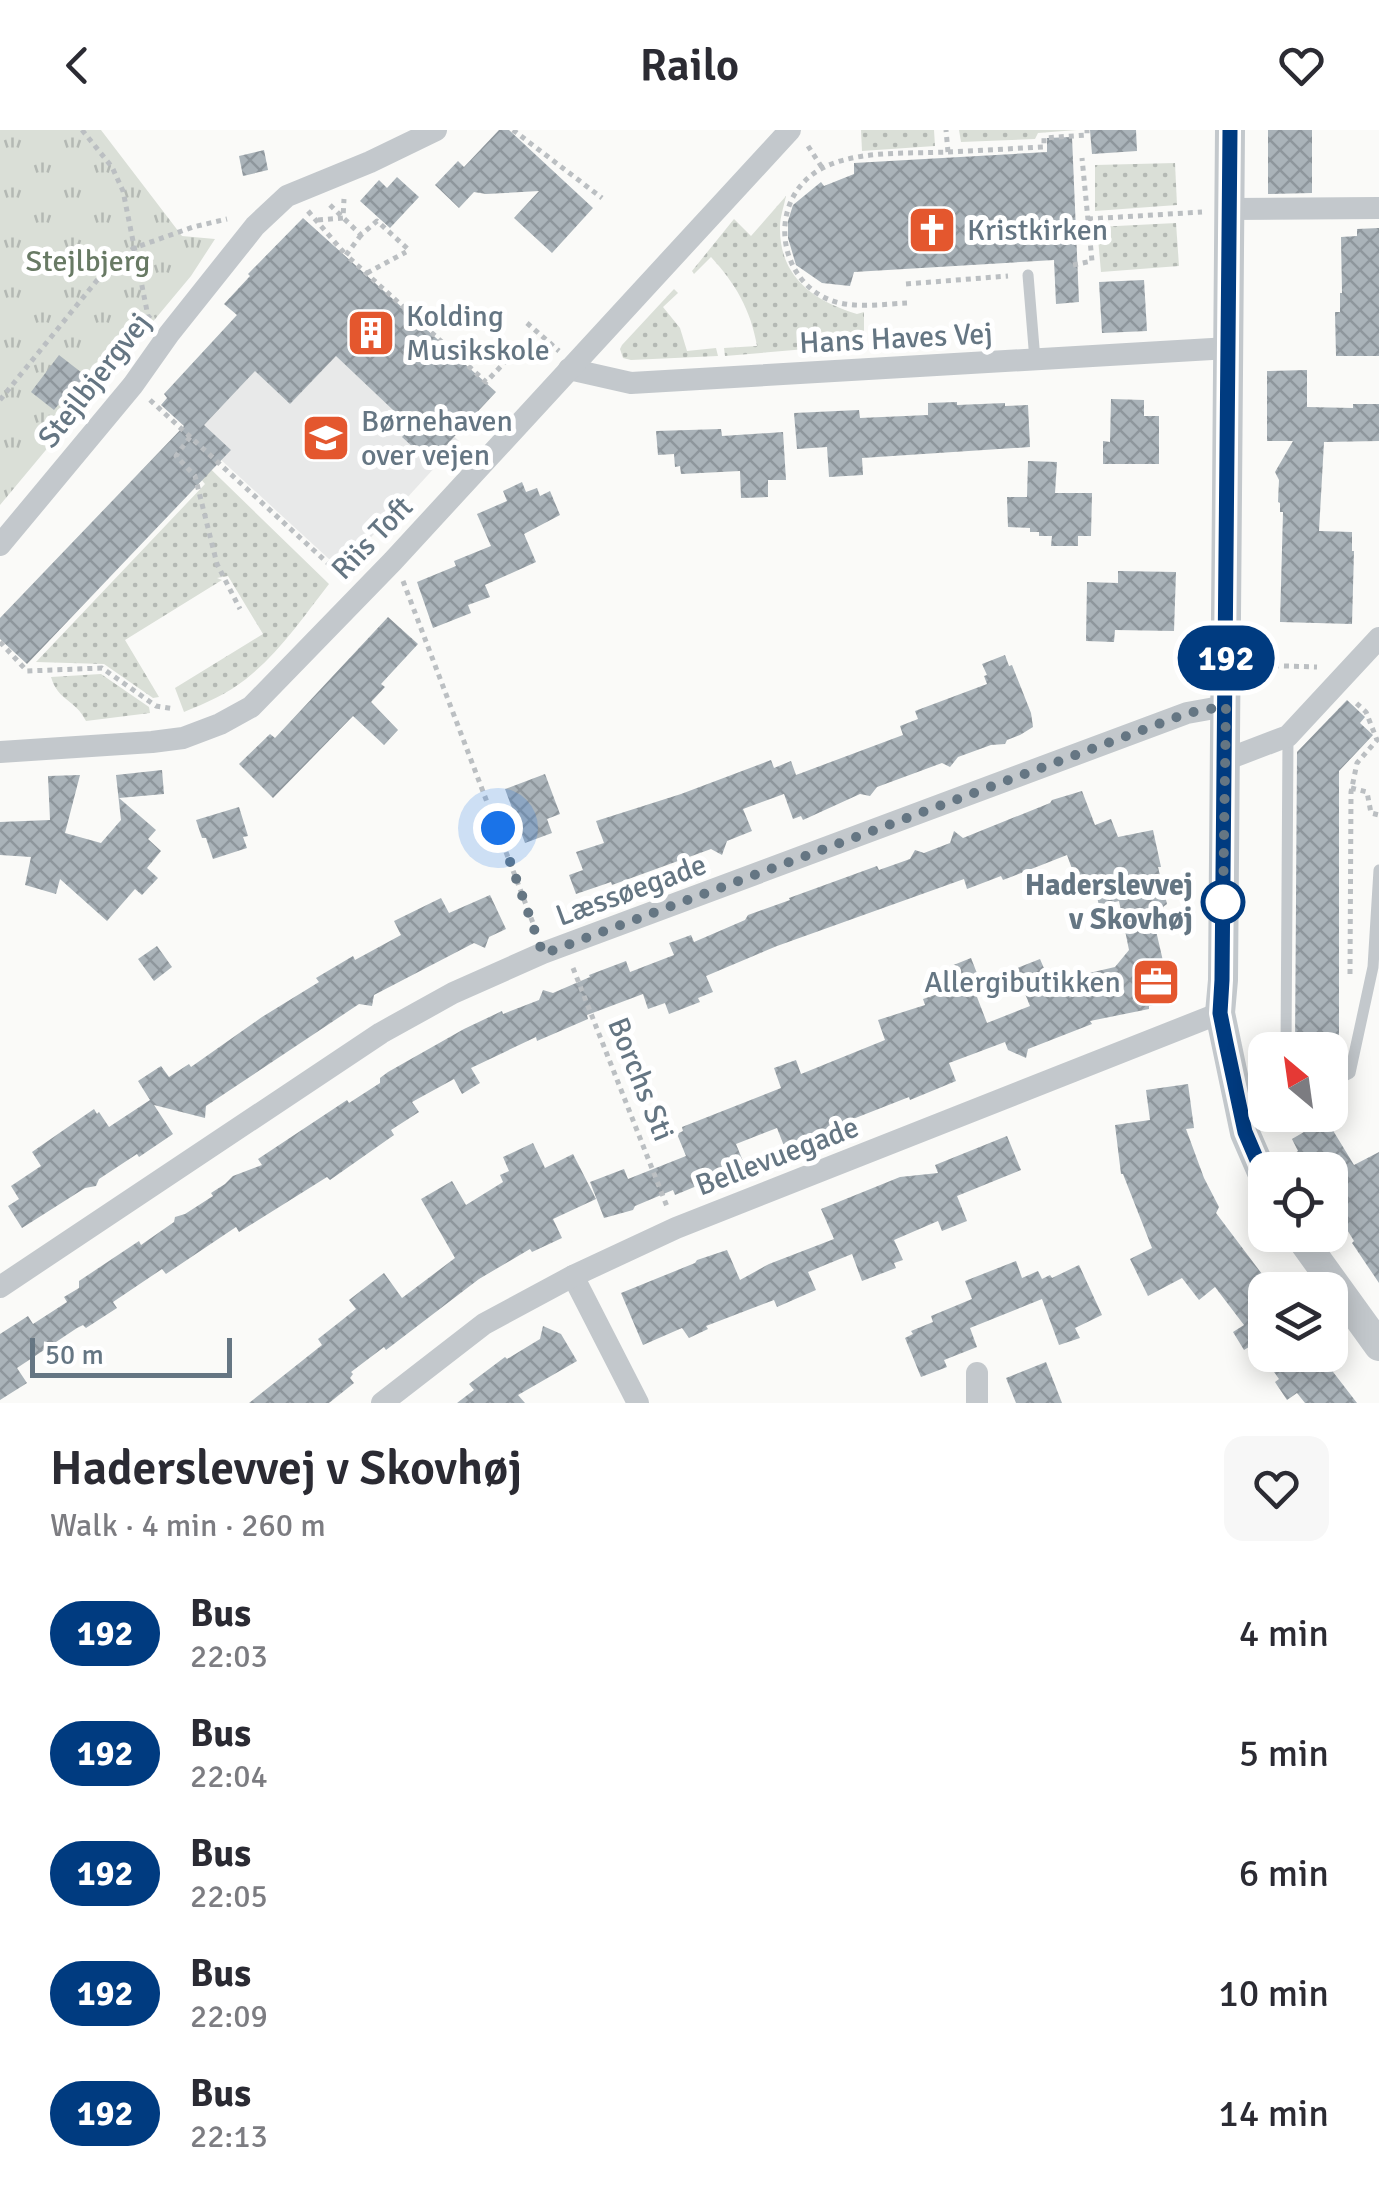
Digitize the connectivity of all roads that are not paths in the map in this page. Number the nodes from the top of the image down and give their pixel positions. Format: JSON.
{"nodes":[{"id":1,"x":436,"y":130,"type":"edge"},
{"id":2,"x":1230,"y":130,"type":"edge"},
{"id":3,"x":798,"y":136,"type":"edge"},
{"id":4,"x":1379,"y":208,"type":"edge"},
{"id":5,"x":1230,"y":209,"type":"junction"},
{"id":6,"x":1028,"y":275,"type":"road end"},
{"id":7,"x":1228,"y":348,"type":"junction"},
{"id":8,"x":1035,"y":360,"type":"junction"},
{"id":9,"x":571,"y":366,"type":"junction"},
{"id":10,"x":0,"y":545,"type":"edge"},
{"id":11,"x":1379,"y":638,"type":"edge"},
{"id":12,"x":1226,"y":706,"type":"junction"},
{"id":13,"x":1288,"y":736,"type":"junction"},
{"id":14,"x":0,"y":752,"type":"edge"},
{"id":15,"x":1224,"y":760,"type":"junction"},
{"id":16,"x":1379,"y":870,"type":"edge"},
{"id":17,"x":1220,"y":1013,"type":"junction"},
{"id":18,"x":1286,"y":1032,"type":"edge"},
{"id":19,"x":1348,"y":1075,"type":"edge"},
{"id":20,"x":1248,"y":1097,"type":"edge"},
{"id":21,"x":1311,"y":1252,"type":"edge"},
{"id":22,"x":572,"y":1276,"type":"junction"},
{"id":23,"x":0,"y":1287,"type":"edge"},
{"id":24,"x":1379,"y":1346,"type":"edge"},
{"id":25,"x":977,"y":1373,"type":"dead end"},
{"id":26,"x":382,"y":1403,"type":"edge"},
{"id":27,"x":638,"y":1403,"type":"edge"},
{"id":28,"x":977,"y":1403,"type":"edge"}],
"edges":[{"from":1,"to":10,"type":"street","name":"Stejlbjergvej"},
{"from":2,"to":5,"type":"street"},
{"from":3,"to":9,"type":"street","name":"Riis Toft"},
{"from":4,"to":5,"type":"street"},
{"from":5,"to":7,"type":"street"},
{"from":6,"to":8,"type":"lane"},
{"from":7,"to":8,"type":"street","name":"Hans Haves Vej"},
{"from":7,"to":12,"type":"street"},
{"from":8,"to":9,"type":"street","name":"Hans Haves Vej"},
{"from":9,"to":14,"type":"street","name":"Riis Toft"},
{"from":11,"to":13,"type":"street"},
{"from":12,"to":15,"type":"street"},
{"from":12,"to":23,"type":"street","name":"Læssøegade"},
{"from":13,"to":15,"type":"street"},
{"from":13,"to":18,"type":"lane"},
{"from":15,"to":17,"type":"street"},
{"from":16,"to":19,"type":"lane"},
{"from":17,"to":20,"type":"street"},
{"from":17,"to":22,"type":"street","name":"Bellevuegade"},
{"from":21,"to":24,"type":"street"},
{"from":22,"to":26,"type":"street","name":"Bellevuegade"},
{"from":22,"to":27,"type":"street"},
{"from":25,"to":28,"type":"street"}]}
